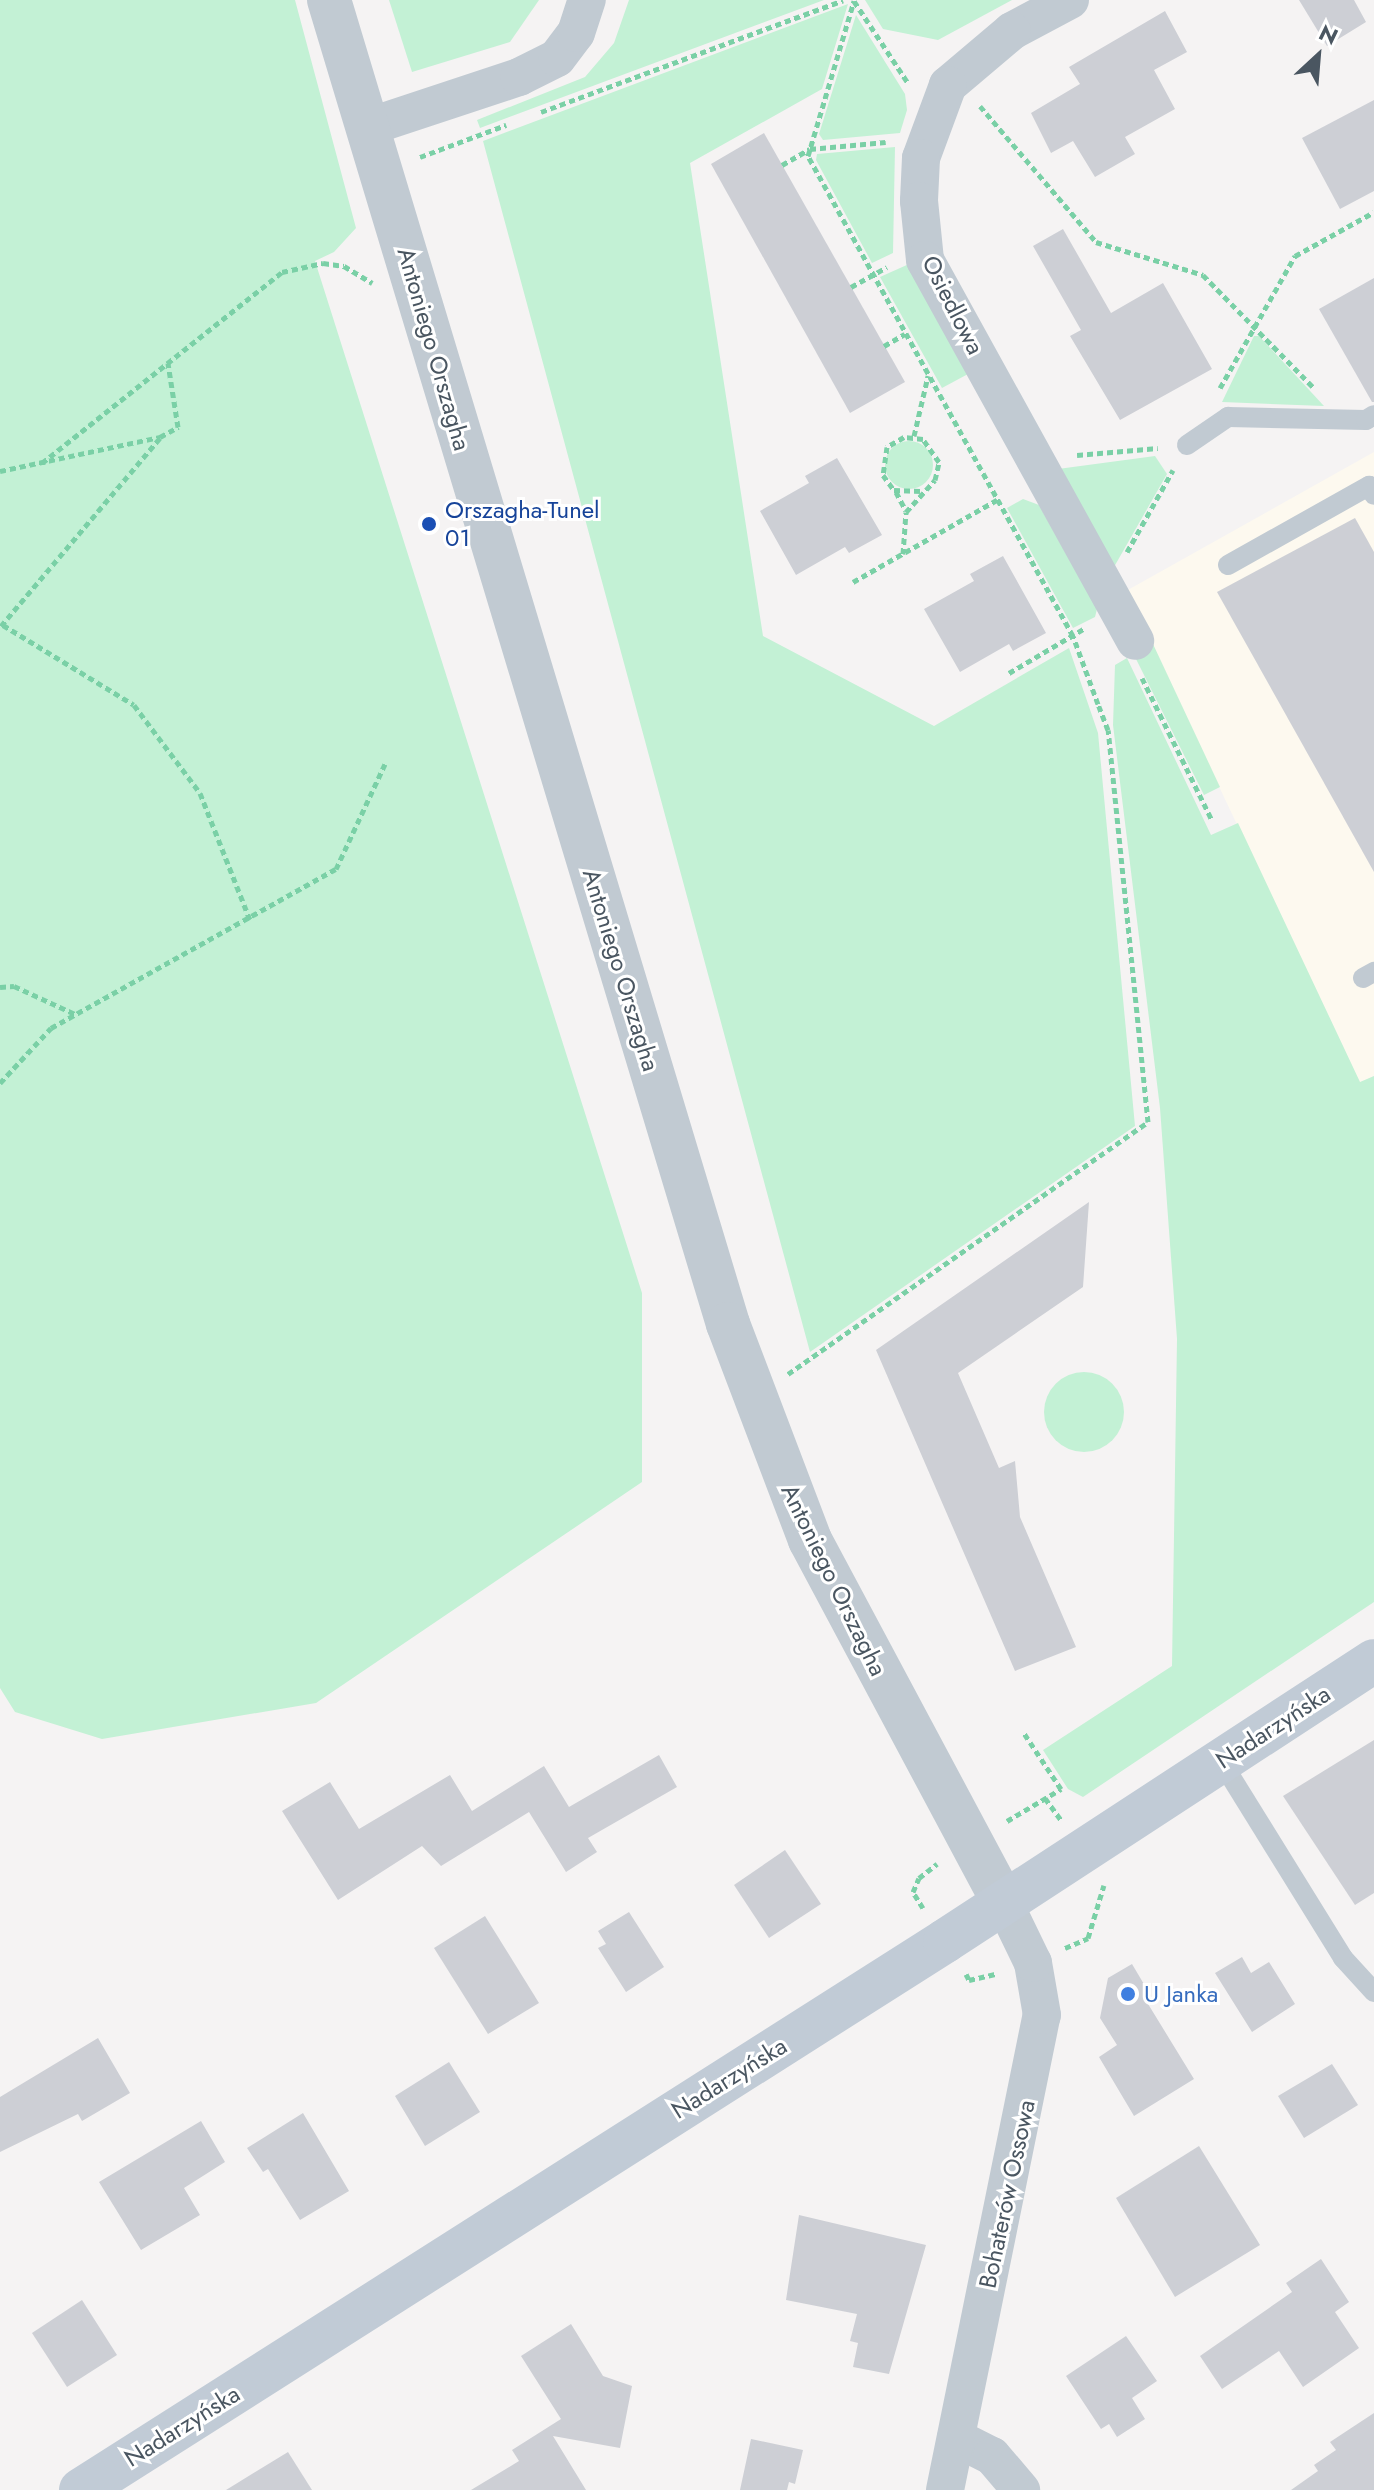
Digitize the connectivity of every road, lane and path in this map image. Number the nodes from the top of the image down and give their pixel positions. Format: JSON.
{"nodes":[{"id":1,"x":329,"y":0,"type":"edge"},
{"id":2,"x":587,"y":0,"type":"edge"},
{"id":3,"x":843,"y":0,"type":"edge"},
{"id":4,"x":854,"y":0,"type":"edge"},
{"id":5,"x":1070,"y":0,"type":"edge"},
{"id":6,"x":911,"y":87,"type":"dead end"},
{"id":7,"x":975,"y":103,"type":"dead end"},
{"id":8,"x":537,"y":114,"type":"dead end"},
{"id":9,"x":522,"y":119,"type":"dead end"},
{"id":10,"x":368,"y":127,"type":"junction"},
{"id":11,"x":903,"y":141,"type":"dead end"},
{"id":12,"x":810,"y":149,"type":"junction"},
{"id":13,"x":420,"y":157,"type":"dead end"},
{"id":14,"x":782,"y":165,"type":"dead end"},
{"id":15,"x":892,"y":264,"type":"dead end"},
{"id":16,"x":872,"y":275,"type":"junction"},
{"id":17,"x":374,"y":285,"type":"dead end"},
{"id":18,"x":851,"y":287,"type":"dead end"},
{"id":19,"x":905,"y":334,"type":"junction"},
{"id":20,"x":884,"y":346,"type":"dead end"},
{"id":21,"x":168,"y":363,"type":"junction"},
{"id":22,"x":928,"y":375,"type":"junction"},
{"id":23,"x":1374,"y":415,"type":"edge"},
{"id":24,"x":1346,"y":420,"type":"junction"},
{"id":25,"x":914,"y":436,"type":"junction"},
{"id":26,"x":160,"y":437,"type":"junction"},
{"id":27,"x":1187,"y":445,"type":"joint"},
{"id":28,"x":1035,"y":459,"type":"junction"},
{"id":29,"x":42,"y":463,"type":"junction"},
{"id":30,"x":0,"y":471,"type":"edge"},
{"id":31,"x":894,"y":490,"type":"junction"},
{"id":32,"x":921,"y":491,"type":"junction"},
{"id":33,"x":1374,"y":495,"type":"edge"},
{"id":34,"x":997,"y":500,"type":"junction"},
{"id":35,"x":906,"y":512,"type":"junction"},
{"id":36,"x":903,"y":554,"type":"junction"},
{"id":37,"x":1228,"y":565,"type":"dead end"},
{"id":38,"x":853,"y":582,"type":"dead end"},
{"id":39,"x":1110,"y":594,"type":"junction"},
{"id":40,"x":1,"y":626,"type":"edge"},
{"id":41,"x":1073,"y":636,"type":"junction"},
{"id":42,"x":1135,"y":641,"type":"joint"},
{"id":43,"x":1009,"y":673,"type":"dead end"},
{"id":44,"x":385,"y":764,"type":"dead end"},
{"id":45,"x":1212,"y":820,"type":"dead end"},
{"id":46,"x":250,"y":920,"type":"junction"},
{"id":47,"x":0,"y":987,"type":"edge"},
{"id":48,"x":77,"y":1015,"type":"junction"},
{"id":49,"x":0,"y":1083,"type":"edge"},
{"id":50,"x":779,"y":1380,"type":"dead end"},
{"id":51,"x":1374,"y":1661,"type":"edge"},
{"id":52,"x":1024,"y":1733,"type":"dead end"},
{"id":53,"x":1221,"y":1761,"type":"junction"},
{"id":54,"x":1061,"y":1789,"type":"dead end"},
{"id":55,"x":1004,"y":1903,"type":"junction"},
{"id":56,"x":1374,"y":1992,"type":"edge"},
{"id":57,"x":956,"y":2438,"type":"junction"},
{"id":58,"x":81,"y":2490,"type":"edge"},
{"id":59,"x":945,"y":2490,"type":"edge"},
{"id":60,"x":1021,"y":2490,"type":"edge"}],
"edges":[{"from":1,"to":10,"type":"street","name":"Antoniego Orszagha"},
{"from":2,"to":10,"type":"street"},
{"from":3,"to":8,"type":"path"},
{"from":4,"to":6,"type":"path"},
{"from":4,"to":12,"type":"path"},
{"from":5,"to":28,"type":"street","name":"Osiedlowa"},
{"from":7,"to":24,"type":"path"},
{"from":9,"to":13,"type":"path"},
{"from":10,"to":55,"type":"street","name":"Antoniego Orszagha"},
{"from":11,"to":12,"type":"path"},
{"from":12,"to":14,"type":"path"},
{"from":12,"to":16,"type":"path"},
{"from":15,"to":16,"type":"path"},
{"from":16,"to":18,"type":"path"},
{"from":16,"to":19,"type":"path"},
{"from":17,"to":21,"type":"path"},
{"from":19,"to":20,"type":"path"},
{"from":19,"to":22,"type":"path"},
{"from":21,"to":26,"type":"path"},
{"from":21,"to":29,"type":"path"},
{"from":22,"to":25,"type":"path"},
{"from":22,"to":34,"type":"path"},
{"from":23,"to":24,"type":"lane"},
{"from":24,"to":27,"type":"lane"},
{"from":25,"to":31,"type":"path"},
{"from":25,"to":32,"type":"path"},
{"from":26,"to":29,"type":"path"},
{"from":26,"to":40,"type":"path"},
{"from":27,"to":28,"type":"path"},
{"from":28,"to":39,"type":"street","name":"Osiedlowa"},
{"from":29,"to":30,"type":"path"},
{"from":31,"to":32,"type":"path"},
{"from":31,"to":35,"type":"path"},
{"from":32,"to":35,"type":"path"},
{"from":33,"to":37,"type":"lane"},
{"from":34,"to":36,"type":"path"},
{"from":34,"to":41,"type":"path"},
{"from":35,"to":36,"type":"path"},
{"from":36,"to":38,"type":"path"},
{"from":39,"to":41,"type":"path"},
{"from":39,"to":42,"type":"street","name":"Osiedlowa"},
{"from":40,"to":46,"type":"path"},
{"from":41,"to":43,"type":"path"},
{"from":41,"to":50,"type":"path"},
{"from":42,"to":45,"type":"path"},
{"from":44,"to":46,"type":"path"},
{"from":46,"to":48,"type":"path"},
{"from":47,"to":48,"type":"path"},
{"from":48,"to":49,"type":"path"},
{"from":51,"to":53,"type":"main road","name":"Nadarzyńska"},
{"from":52,"to":54,"type":"path"},
{"from":53,"to":55,"type":"main road","name":"Nadarzyńska"},
{"from":53,"to":56,"type":"lane"},
{"from":55,"to":57,"type":"street","name":"Bohaterów Ossowa"},
{"from":55,"to":58,"type":"main road","name":"Nadarzyńska"},
{"from":57,"to":59,"type":"street","name":"Bohaterów Ossowa"},
{"from":57,"to":60,"type":"street"}]}
